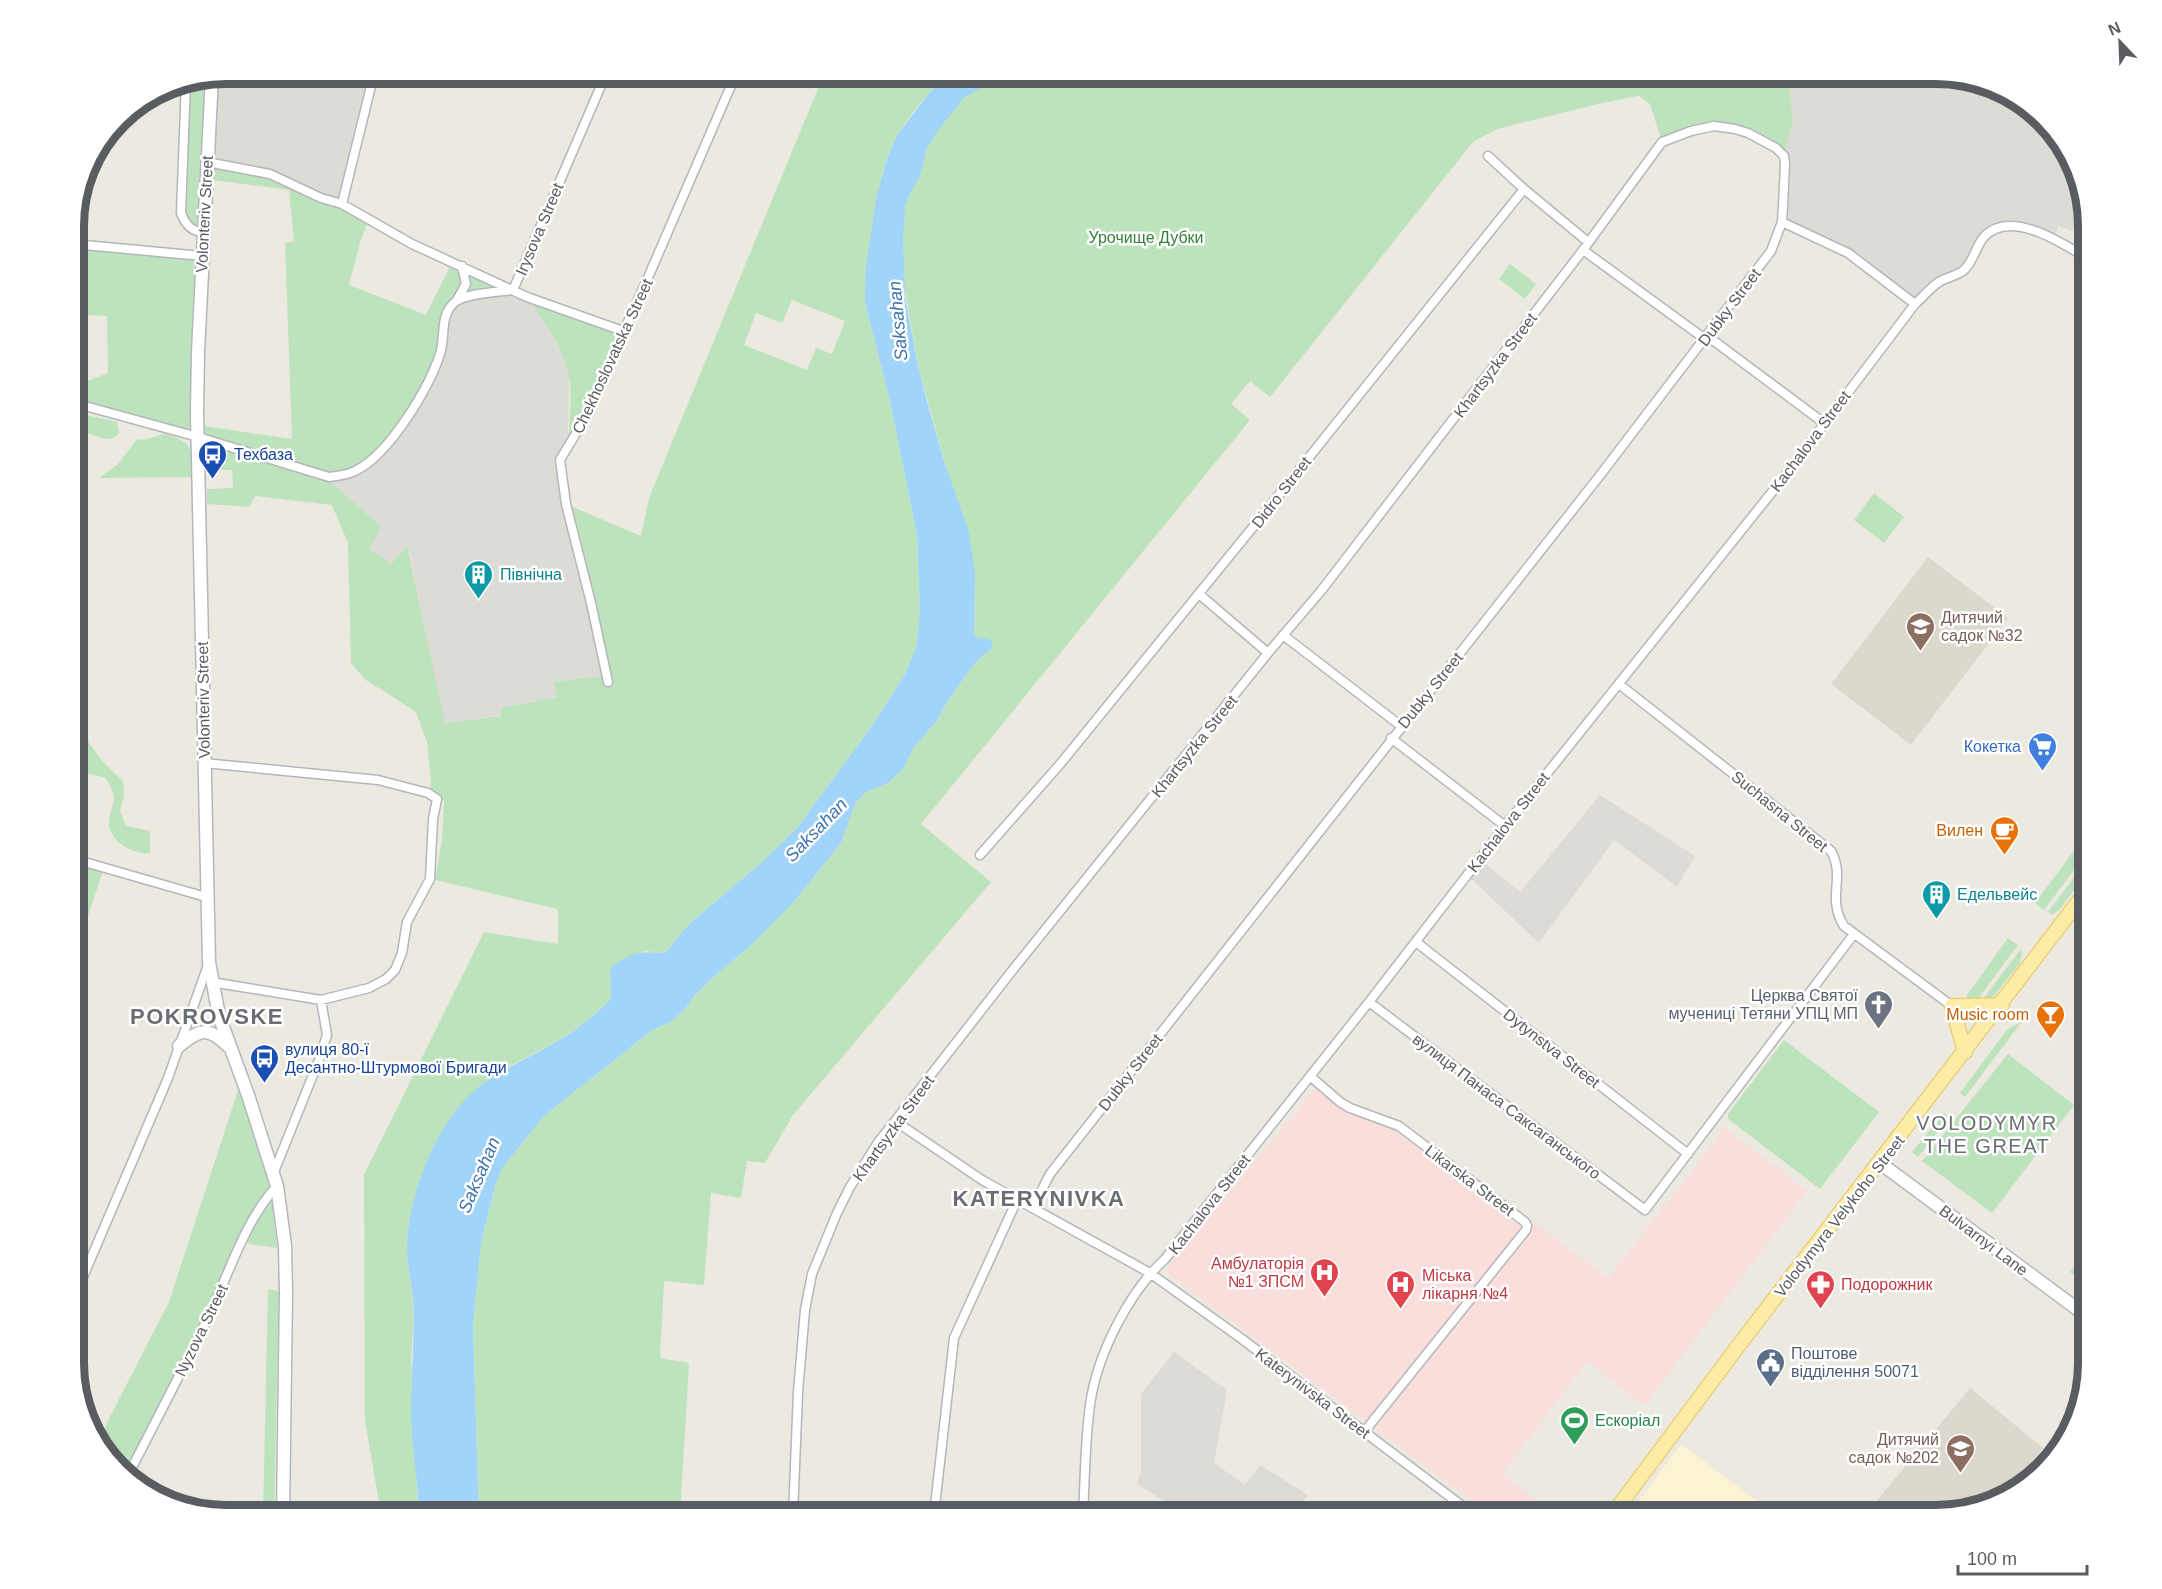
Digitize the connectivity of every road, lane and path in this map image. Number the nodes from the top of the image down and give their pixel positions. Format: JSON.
{"nodes":[{"id":1,"x":372,"y":84,"type":"edge"},
{"id":2,"x":602,"y":84,"type":"edge"},
{"id":3,"x":732,"y":84,"type":"edge"},
{"id":4,"x":211,"y":85,"type":"edge"},
{"id":5,"x":186,"y":90,"type":"edge"},
{"id":6,"x":1488,"y":156,"type":"dead end"},
{"id":7,"x":1784,"y":156,"type":"joint"},
{"id":8,"x":207,"y":162,"type":"junction"},
{"id":9,"x":1524,"y":189,"type":"junction"},
{"id":10,"x":342,"y":204,"type":"junction"},
{"id":11,"x":1782,"y":222,"type":"junction"},
{"id":12,"x":204,"y":232,"type":"junction"},
{"id":13,"x":1588,"y":242,"type":"junction"},
{"id":14,"x":84,"y":245,"type":"edge"},
{"id":15,"x":1583,"y":250,"type":"junction"},
{"id":16,"x":2078,"y":253,"type":"edge"},
{"id":17,"x":202,"y":256,"type":"junction"},
{"id":18,"x":462,"y":267,"type":"junction"},
{"id":19,"x":513,"y":290,"type":"junction"},
{"id":20,"x":457,"y":300,"type":"junction"},
{"id":21,"x":1915,"y":304,"type":"junction"},
{"id":22,"x":623,"y":332,"type":"junction"},
{"id":23,"x":1705,"y":339,"type":"junction"},
{"id":24,"x":84,"y":406,"type":"edge"},
{"id":25,"x":1824,"y":423,"type":"junction"},
{"id":26,"x":198,"y":437,"type":"junction"},
{"id":27,"x":1198,"y":594,"type":"junction"},
{"id":28,"x":1283,"y":635,"type":"junction"},
{"id":29,"x":1268,"y":653,"type":"junction"},
{"id":30,"x":608,"y":682,"type":"dead end"},
{"id":31,"x":1618,"y":684,"type":"junction"},
{"id":32,"x":1401,"y":726,"type":"junction"},
{"id":33,"x":1391,"y":738,"type":"junction"},
{"id":34,"x":204,"y":763,"type":"junction"},
{"id":35,"x":1504,"y":826,"type":"junction"},
{"id":36,"x":980,"y":855,"type":"dead end"},
{"id":37,"x":84,"y":862,"type":"edge"},
{"id":38,"x":206,"y":897,"type":"junction"},
{"id":39,"x":2078,"y":903,"type":"edge"},
{"id":40,"x":1854,"y":934,"type":"junction"},
{"id":41,"x":1416,"y":942,"type":"junction"},
{"id":42,"x":209,"y":962,"type":"junction"},
{"id":43,"x":212,"y":982,"type":"junction"},
{"id":44,"x":321,"y":999,"type":"junction"},
{"id":45,"x":1369,"y":1002,"type":"junction"},
{"id":46,"x":2001,"y":1005,"type":"junction"},
{"id":47,"x":1952,"y":1006,"type":"junction"},
{"id":48,"x":179,"y":1046,"type":"junction"},
{"id":49,"x":232,"y":1050,"type":"junction"},
{"id":50,"x":1965,"y":1052,"type":"junction"},
{"id":51,"x":1310,"y":1076,"type":"junction"},
{"id":52,"x":895,"y":1120,"type":"junction"},
{"id":53,"x":1688,"y":1154,"type":"junction"},
{"id":54,"x":1880,"y":1163,"type":"junction"},
{"id":55,"x":274,"y":1172,"type":"junction"},
{"id":56,"x":277,"y":1186,"type":"junction"},
{"id":57,"x":1017,"y":1200,"type":"junction"},
{"id":58,"x":1033,"y":1207,"type":"junction"},
{"id":59,"x":1150,"y":1273,"type":"junction"},
{"id":60,"x":84,"y":1275,"type":"edge"},
{"id":61,"x":2078,"y":1310,"type":"edge"},
{"id":62,"x":1364,"y":1432,"type":"junction"},
{"id":63,"x":131,"y":1469,"type":"edge"},
{"id":64,"x":283,"y":1505,"type":"edge"},
{"id":65,"x":793,"y":1505,"type":"edge"},
{"id":66,"x":935,"y":1505,"type":"edge"},
{"id":67,"x":1084,"y":1505,"type":"edge"},
{"id":68,"x":1461,"y":1505,"type":"edge"},
{"id":69,"x":1619,"y":1505,"type":"edge"}],
"edges":[{"from":1,"to":10,"type":"street"},
{"from":2,"to":19,"type":"street","name":"Irysova Street"},
{"from":3,"to":22,"type":"street","name":"Chekhoslovatska Street"},
{"from":4,"to":8,"type":"street","name":"Volonteriv Street"},
{"from":5,"to":12,"type":"street"},
{"from":6,"to":9,"type":"street"},
{"from":7,"to":11,"type":"street","name":"Dubky Street"},
{"from":7,"to":13,"type":"street","name":"Khartsyzka Street"},
{"from":8,"to":10,"type":"street"},
{"from":8,"to":12,"type":"street","name":"Volonteriv Street"},
{"from":9,"to":13,"type":"street"},
{"from":9,"to":27,"type":"street","name":"Didro Street"},
{"from":10,"to":18,"type":"street"},
{"from":11,"to":21,"type":"street"},
{"from":11,"to":23,"type":"street","name":"Dubky Street"},
{"from":12,"to":17,"type":"street","name":"Volonteriv Street"},
{"from":13,"to":15,"type":"street","name":"Khartsyzka Street"},
{"from":14,"to":17,"type":"street"},
{"from":15,"to":23,"type":"street"},
{"from":15,"to":28,"type":"street","name":"Khartsyzka Street"},
{"from":16,"to":21,"type":"street","name":"Kachalova Street"},
{"from":17,"to":26,"type":"street","name":"Volonteriv Street"},
{"from":18,"to":19,"type":"street"},
{"from":18,"to":20,"type":"street"},
{"from":19,"to":20,"type":"street","name":"Irysova Street"},
{"from":19,"to":22,"type":"street"},
{"from":20,"to":26,"type":"street"},
{"from":21,"to":25,"type":"street","name":"Kachalova Street"},
{"from":22,"to":30,"type":"street","name":"Chekhoslovatska Street"},
{"from":23,"to":25,"type":"street"},
{"from":23,"to":32,"type":"street","name":"Dubky Street"},
{"from":24,"to":26,"type":"street"},
{"from":25,"to":31,"type":"street","name":"Kachalova Street"},
{"from":26,"to":34,"type":"street","name":"Volonteriv Street"},
{"from":27,"to":29,"type":"street"},
{"from":27,"to":36,"type":"street","name":"Didro Street"},
{"from":28,"to":29,"type":"street","name":"Khartsyzka Street"},
{"from":28,"to":32,"type":"street"},
{"from":29,"to":52,"type":"street","name":"Khartsyzka Street"},
{"from":31,"to":35,"type":"street","name":"Kachalova Street"},
{"from":31,"to":40,"type":"street","name":"Suchasna Street"},
{"from":32,"to":33,"type":"street","name":"Dubky Street"},
{"from":33,"to":35,"type":"street"},
{"from":33,"to":58,"type":"street","name":"Dubky Street"},
{"from":34,"to":38,"type":"street","name":"Volonteriv Street"},
{"from":34,"to":44,"type":"street"},
{"from":35,"to":41,"type":"street","name":"Kachalova Street"},
{"from":37,"to":38,"type":"street"},
{"from":38,"to":42,"type":"street","name":"Volonteriv Street"},
{"from":39,"to":46,"type":"main road","name":"Volodymyra Velykoho Street"},
{"from":40,"to":47,"type":"street","name":"Suchasna Street"},
{"from":40,"to":53,"type":"street"},
{"from":41,"to":45,"type":"street","name":"Kachalova Street"},
{"from":41,"to":53,"type":"street","name":"Dytynstva Street"},
{"from":42,"to":43,"type":"street"},
{"from":42,"to":48,"type":"street","name":"Volonteriv Street"},
{"from":43,"to":44,"type":"street"},
{"from":43,"to":49,"type":"street"},
{"from":44,"to":55,"type":"street"},
{"from":45,"to":51,"type":"street","name":"Kachalova Street"},
{"from":45,"to":53,"type":"street","name":"вулиця Панаса Саксаганського"},
{"from":46,"to":47,"type":"main road"},
{"from":46,"to":50,"type":"main road","name":"Volodymyra Velykoho Street"},
{"from":47,"to":50,"type":"main road"},
{"from":48,"to":49,"type":"street"},
{"from":48,"to":60,"type":"street","name":"Volonteriv Street"},
{"from":49,"to":55,"type":"street"},
{"from":50,"to":54,"type":"main road","name":"Volodymyra Velykoho Street"},
{"from":51,"to":59,"type":"street","name":"Kachalova Street"},
{"from":51,"to":62,"type":"street","name":"Likarska Street"},
{"from":52,"to":57,"type":"street"},
{"from":52,"to":65,"type":"street","name":"Khartsyzka Street"},
{"from":54,"to":61,"type":"street","name":"Bulvarnyi Lane"},
{"from":54,"to":69,"type":"main road","name":"Volodymyra Velykoho Street"},
{"from":55,"to":56,"type":"street"},
{"from":56,"to":63,"type":"street","name":"Nyzova Street"},
{"from":56,"to":64,"type":"street"},
{"from":57,"to":58,"type":"street"},
{"from":57,"to":66,"type":"street"},
{"from":58,"to":59,"type":"street"},
{"from":59,"to":62,"type":"street","name":"Katerynivska Street"},
{"from":59,"to":67,"type":"street","name":"Kachalova Street"},
{"from":62,"to":68,"type":"street","name":"Katerynivska Street"}]}
